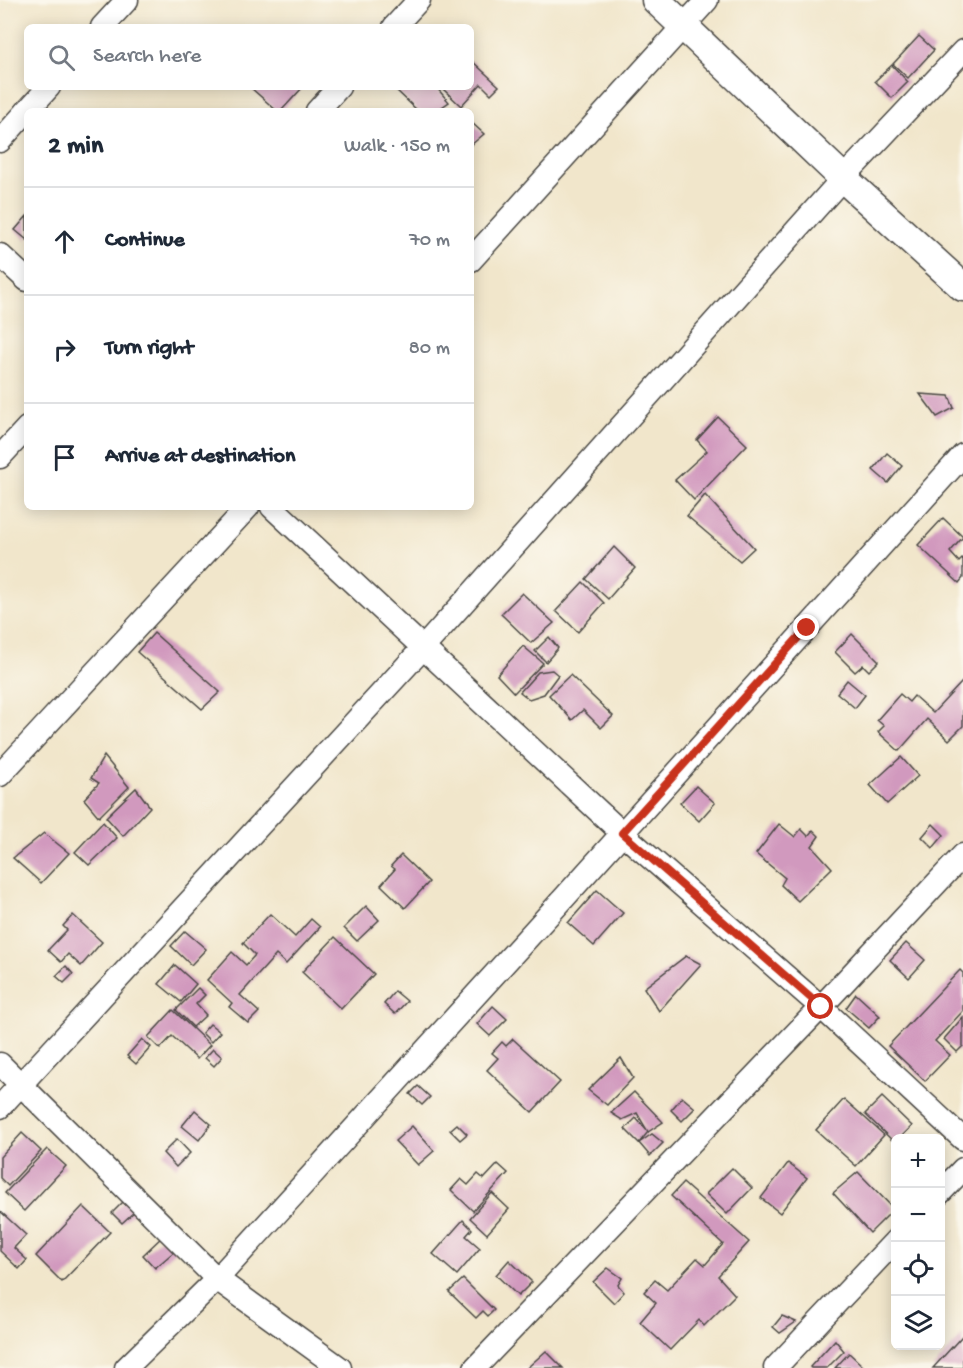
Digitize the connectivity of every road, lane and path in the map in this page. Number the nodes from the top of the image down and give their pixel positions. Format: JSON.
{"nodes":[{"id":1,"x":127,"y":0,"type":"edge"},
{"id":2,"x":418,"y":0,"type":"edge"},
{"id":3,"x":656,"y":0,"type":"edge"},
{"id":4,"x":707,"y":0,"type":"edge"},
{"id":5,"x":105,"y":24,"type":"edge"},
{"id":6,"x":397,"y":24,"type":"edge"},
{"id":7,"x":682,"y":26,"type":"junction"},
{"id":8,"x":963,"y":51,"type":"edge"},
{"id":9,"x":46,"y":90,"type":"edge"},
{"id":10,"x":336,"y":90,"type":"edge"},
{"id":11,"x":30,"y":108,"type":"edge"},
{"id":12,"x":320,"y":108,"type":"edge"},
{"id":13,"x":24,"y":114,"type":"edge"},
{"id":14,"x":0,"y":141,"type":"edge"},
{"id":15,"x":843,"y":178,"type":"junction"},
{"id":16,"x":0,"y":255,"type":"edge"},
{"id":17,"x":474,"y":257,"type":"edge"},
{"id":18,"x":24,"y":277,"type":"edge"},
{"id":19,"x":963,"y":287,"type":"edge"},
{"id":20,"x":24,"y":431,"type":"edge"},
{"id":21,"x":963,"y":455,"type":"edge"},
{"id":22,"x":0,"y":457,"type":"edge"},
{"id":23,"x":245,"y":510,"type":"edge"},
{"id":24,"x":275,"y":510,"type":"edge"},
{"id":25,"x":423,"y":648,"type":"junction"},
{"id":26,"x":0,"y":775,"type":"edge"},
{"id":27,"x":622,"y":833,"type":"junction"},
{"id":28,"x":963,"y":855,"type":"edge"},
{"id":29,"x":821,"y":1007,"type":"junction"},
{"id":30,"x":0,"y":1064,"type":"edge"},
{"id":31,"x":21,"y":1085,"type":"junction"},
{"id":32,"x":0,"y":1107,"type":"edge"},
{"id":33,"x":963,"y":1139,"type":"edge"},
{"id":34,"x":963,"y":1169,"type":"edge"},
{"id":35,"x":945,"y":1188,"type":"edge"},
{"id":36,"x":894,"y":1242,"type":"edge"},
{"id":37,"x":217,"y":1279,"type":"junction"},
{"id":38,"x":126,"y":1368,"type":"edge"},
{"id":39,"x":340,"y":1368,"type":"edge"},
{"id":40,"x":475,"y":1368,"type":"edge"},
{"id":41,"x":775,"y":1368,"type":"edge"}],
"edges":[{"from":1,"to":5,"type":"street"},
{"from":2,"to":6,"type":"street"},
{"from":3,"to":7,"type":"street"},
{"from":4,"to":7,"type":"street"},
{"from":7,"to":15,"type":"street"},
{"from":7,"to":17,"type":"street"},
{"from":8,"to":15,"type":"street"},
{"from":9,"to":11,"type":"street"},
{"from":10,"to":12,"type":"street"},
{"from":13,"to":14,"type":"street"},
{"from":15,"to":19,"type":"street"},
{"from":15,"to":25,"type":"street"},
{"from":16,"to":18,"type":"street"},
{"from":20,"to":22,"type":"street"},
{"from":21,"to":27,"type":"street"},
{"from":23,"to":26,"type":"street"},
{"from":24,"to":25,"type":"street"},
{"from":25,"to":27,"type":"street"},
{"from":25,"to":31,"type":"street"},
{"from":27,"to":29,"type":"street"},
{"from":27,"to":37,"type":"street"},
{"from":28,"to":29,"type":"street"},
{"from":29,"to":33,"type":"street"},
{"from":29,"to":40,"type":"street"},
{"from":30,"to":31,"type":"street"},
{"from":31,"to":32,"type":"street"},
{"from":31,"to":37,"type":"street"},
{"from":34,"to":35,"type":"street"},
{"from":36,"to":41,"type":"street"},
{"from":37,"to":38,"type":"street"},
{"from":37,"to":39,"type":"street"}]}
